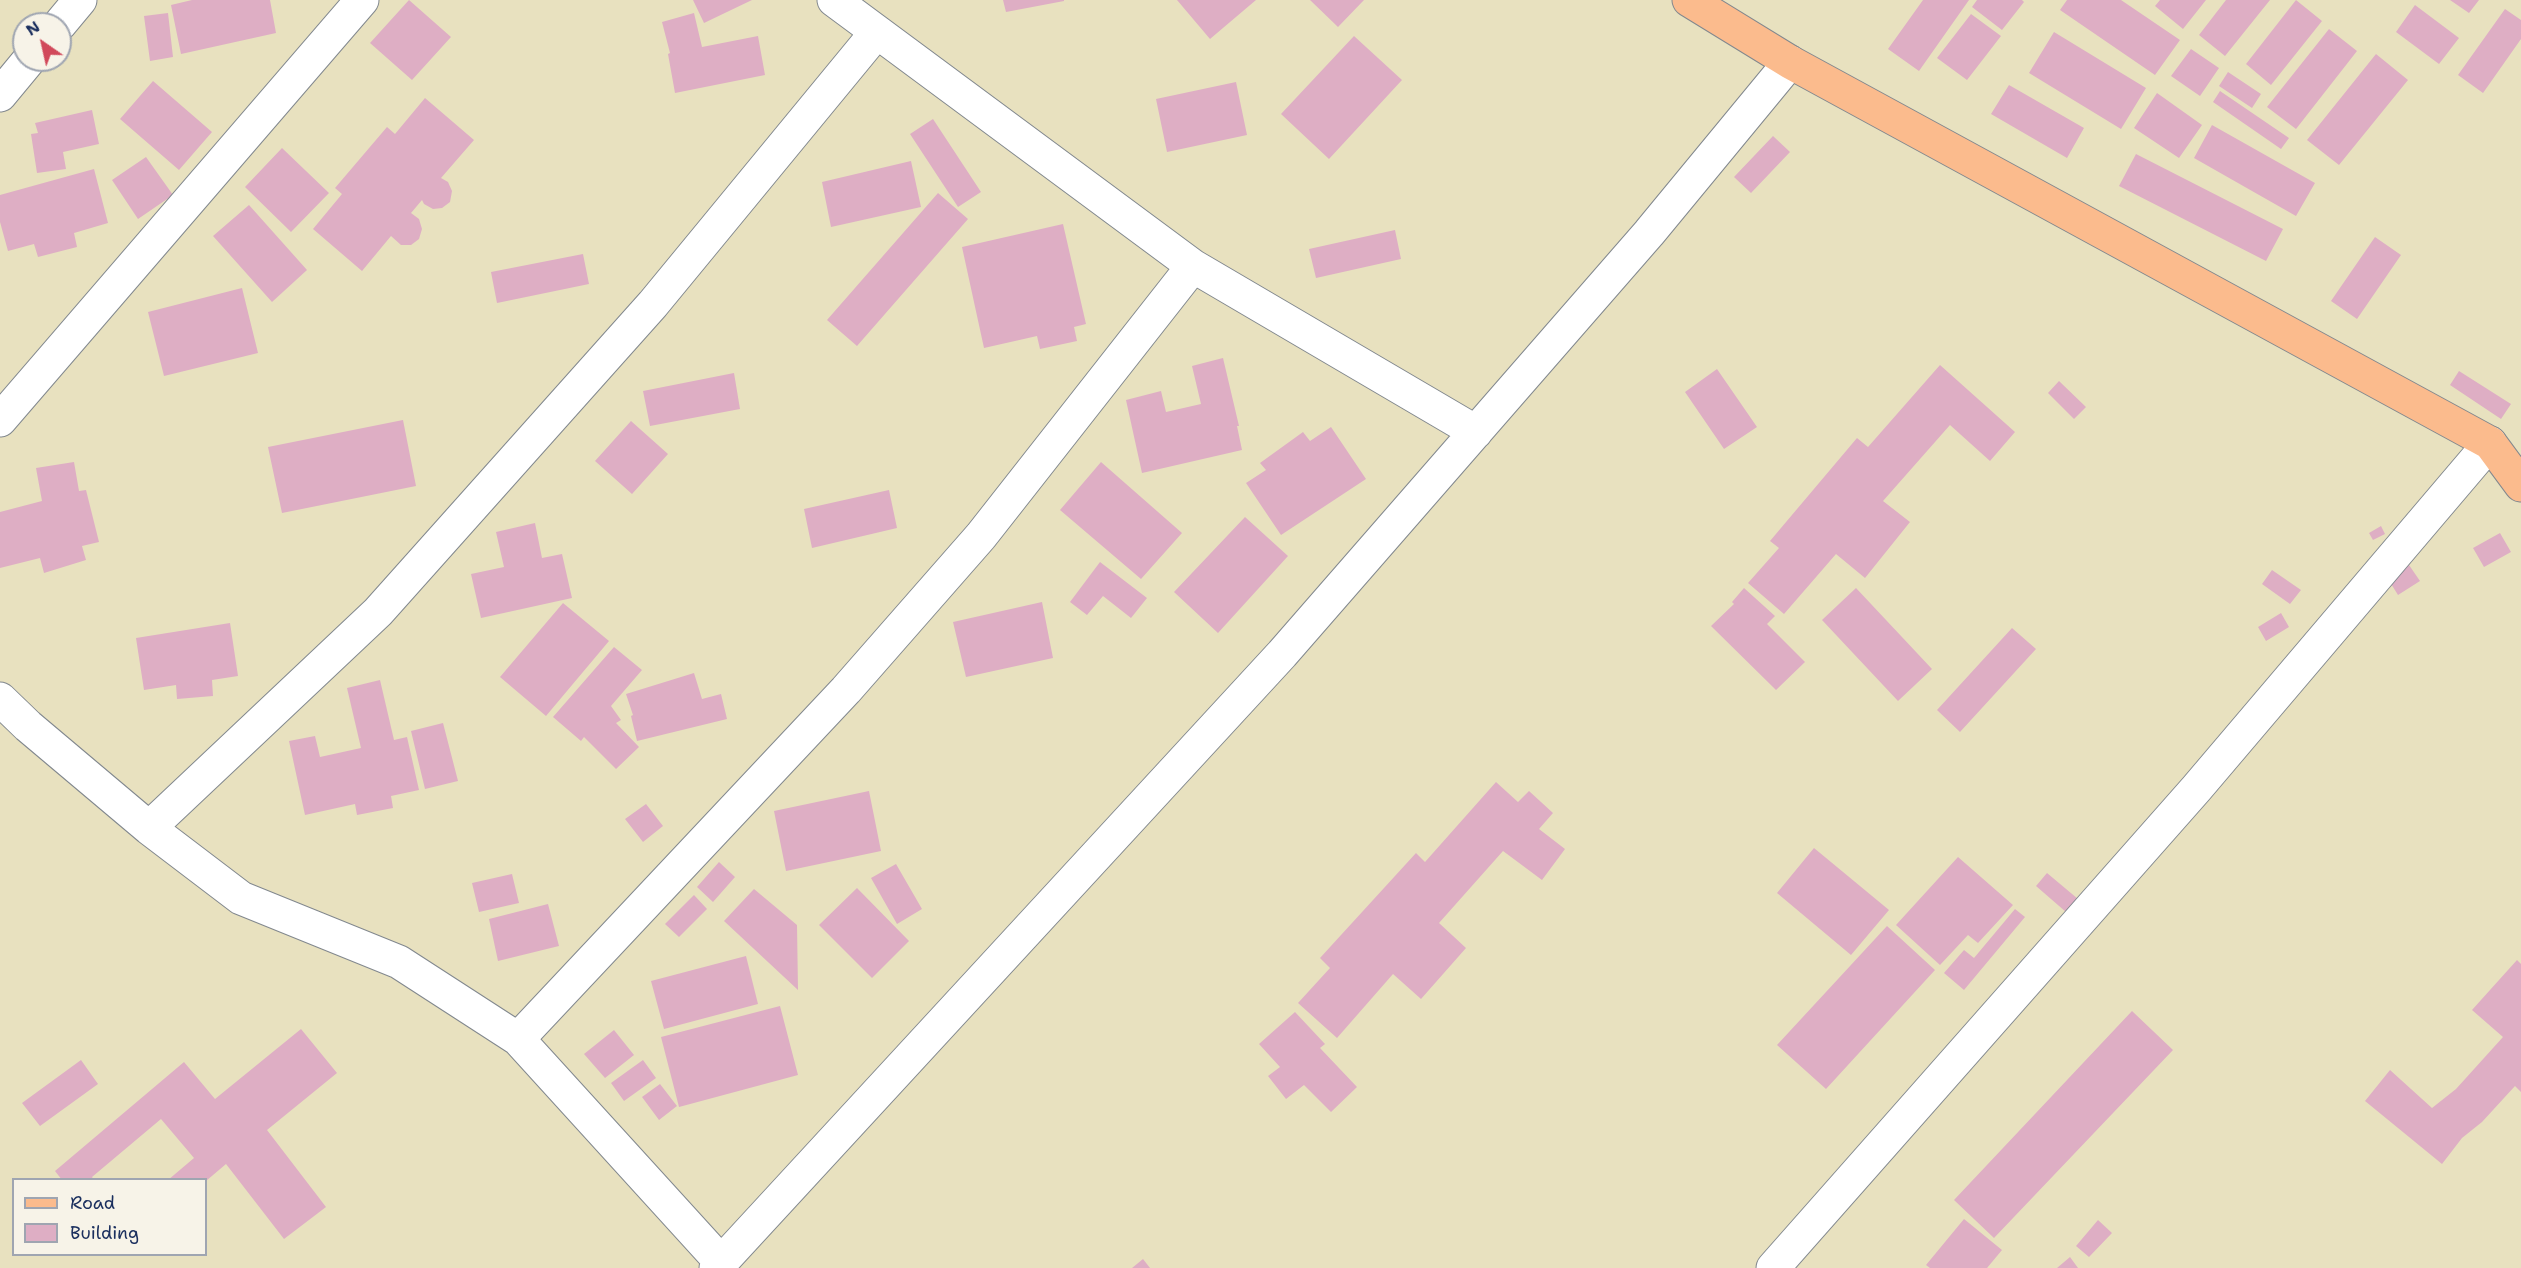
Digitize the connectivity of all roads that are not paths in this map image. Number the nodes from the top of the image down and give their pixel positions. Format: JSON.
{"nodes":[{"id":1,"x":80,"y":0,"type":"edge"},
{"id":2,"x":362,"y":0,"type":"edge"},
{"id":3,"x":834,"y":0,"type":"edge"},
{"id":4,"x":1689,"y":0,"type":"edge"},
{"id":5,"x":70,"y":12,"type":"edge"},
{"id":6,"x":876,"y":33,"type":"junction"},
{"id":7,"x":1790,"y":62,"type":"junction"},
{"id":8,"x":19,"y":72,"type":"edge"},
{"id":9,"x":0,"y":95,"type":"edge"},
{"id":10,"x":1193,"y":266,"type":"junction"},
{"id":11,"x":0,"y":420,"type":"edge"},
{"id":12,"x":1476,"y":432,"type":"junction"},
{"id":13,"x":2490,"y":443,"type":"junction"},
{"id":14,"x":2521,"y":485,"type":"edge"},
{"id":15,"x":0,"y":699,"type":"edge"},
{"id":16,"x":149,"y":828,"type":"junction"},
{"id":17,"x":518,"y":1039,"type":"junction"},
{"id":18,"x":719,"y":1265,"type":"edge"},
{"id":19,"x":1773,"y":1268,"type":"edge"}],
"edges":[{"from":1,"to":5,"type":"street"},
{"from":2,"to":11,"type":"street"},
{"from":3,"to":6,"type":"street"},
{"from":4,"to":7,"type":"main road"},
{"from":6,"to":10,"type":"street"},
{"from":6,"to":16,"type":"street"},
{"from":7,"to":12,"type":"street"},
{"from":7,"to":13,"type":"main road"},
{"from":8,"to":9,"type":"street"},
{"from":10,"to":12,"type":"street"},
{"from":10,"to":17,"type":"street"},
{"from":12,"to":18,"type":"street"},
{"from":13,"to":14,"type":"main road"},
{"from":13,"to":19,"type":"street"},
{"from":15,"to":16,"type":"street"},
{"from":16,"to":17,"type":"street"},
{"from":17,"to":18,"type":"street"}]}
